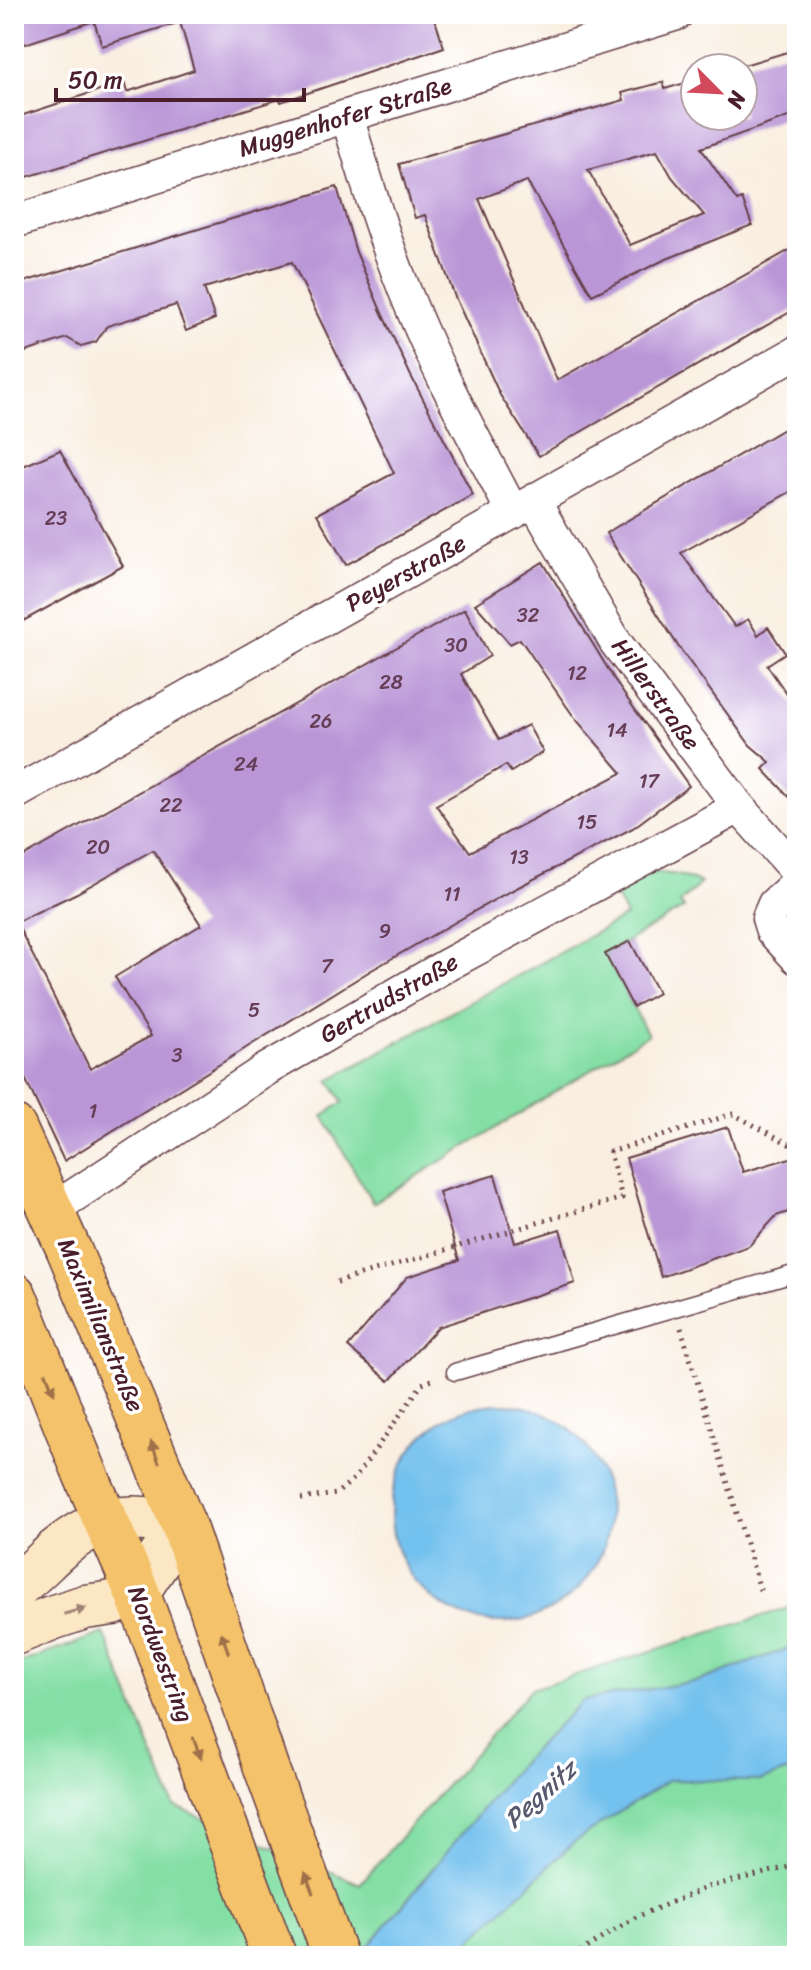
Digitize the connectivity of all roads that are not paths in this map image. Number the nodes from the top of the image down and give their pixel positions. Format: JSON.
{"nodes":[{"id":1,"x":677,"y":14,"type":"edge"},
{"id":2,"x":347,"y":116,"type":"junction"},
{"id":3,"x":14,"y":222,"type":"edge"},
{"id":4,"x":797,"y":352,"type":"edge"},
{"id":5,"x":524,"y":507,"type":"junction"},
{"id":6,"x":14,"y":794,"type":"edge"},
{"id":7,"x":739,"y":807,"type":"junction"},
{"id":8,"x":797,"y":872,"type":"edge"},
{"id":9,"x":797,"y":883,"type":"edge"},
{"id":10,"x":797,"y":958,"type":"edge"},
{"id":11,"x":14,"y":1128,"type":"edge"},
{"id":12,"x":52,"y":1210,"type":"junction"},
{"id":13,"x":797,"y":1273,"type":"edge"},
{"id":14,"x":14,"y":1295,"type":"edge"},
{"id":15,"x":455,"y":1372,"type":"road end"},
{"id":16,"x":106,"y":1520,"type":"junction"},
{"id":17,"x":183,"y":1524,"type":"junction"},
{"id":18,"x":14,"y":1588,"type":"edge"},
{"id":19,"x":137,"y":1592,"type":"junction"},
{"id":20,"x":14,"y":1633,"type":"edge"},
{"id":21,"x":274,"y":1956,"type":"edge"},
{"id":22,"x":335,"y":1956,"type":"edge"}],
"edges":[{"from":1,"to":2,"type":"street","name":"Muggenhofer Straße"},
{"from":2,"to":3,"type":"street","name":"Muggenhofer Straße"},
{"from":2,"to":5,"type":"street","name":"Hillerstraße"},
{"from":4,"to":5,"type":"street","name":"Peyerstraße"},
{"from":5,"to":6,"type":"street","name":"Peyerstraße"},
{"from":5,"to":7,"type":"street","name":"Hillerstraße"},
{"from":7,"to":8,"type":"street","name":"Hillerstraße"},
{"from":7,"to":12,"type":"street","name":"Gertrudstraße"},
{"from":9,"to":10,"type":"street"},
{"from":11,"to":12,"type":"main road","name":"Maximilianstraße"},
{"from":17,"to":12,"type":"main road","name":"Maximilianstraße","one_way":true},
{"from":13,"to":15,"type":"lane"},
{"from":14,"to":16,"type":"main road","one_way":true},
{"from":16,"to":17,"type":"street"},
{"from":16,"to":18,"type":"street"},
{"from":16,"to":19,"type":"main road","name":"Nordwestring"},
{"from":17,"to":19,"type":"street"},
{"from":22,"to":17,"type":"main road","one_way":true},
{"from":20,"to":19,"type":"street","one_way":true},
{"from":19,"to":21,"type":"main road","name":"Nordwestring","one_way":true}]}
